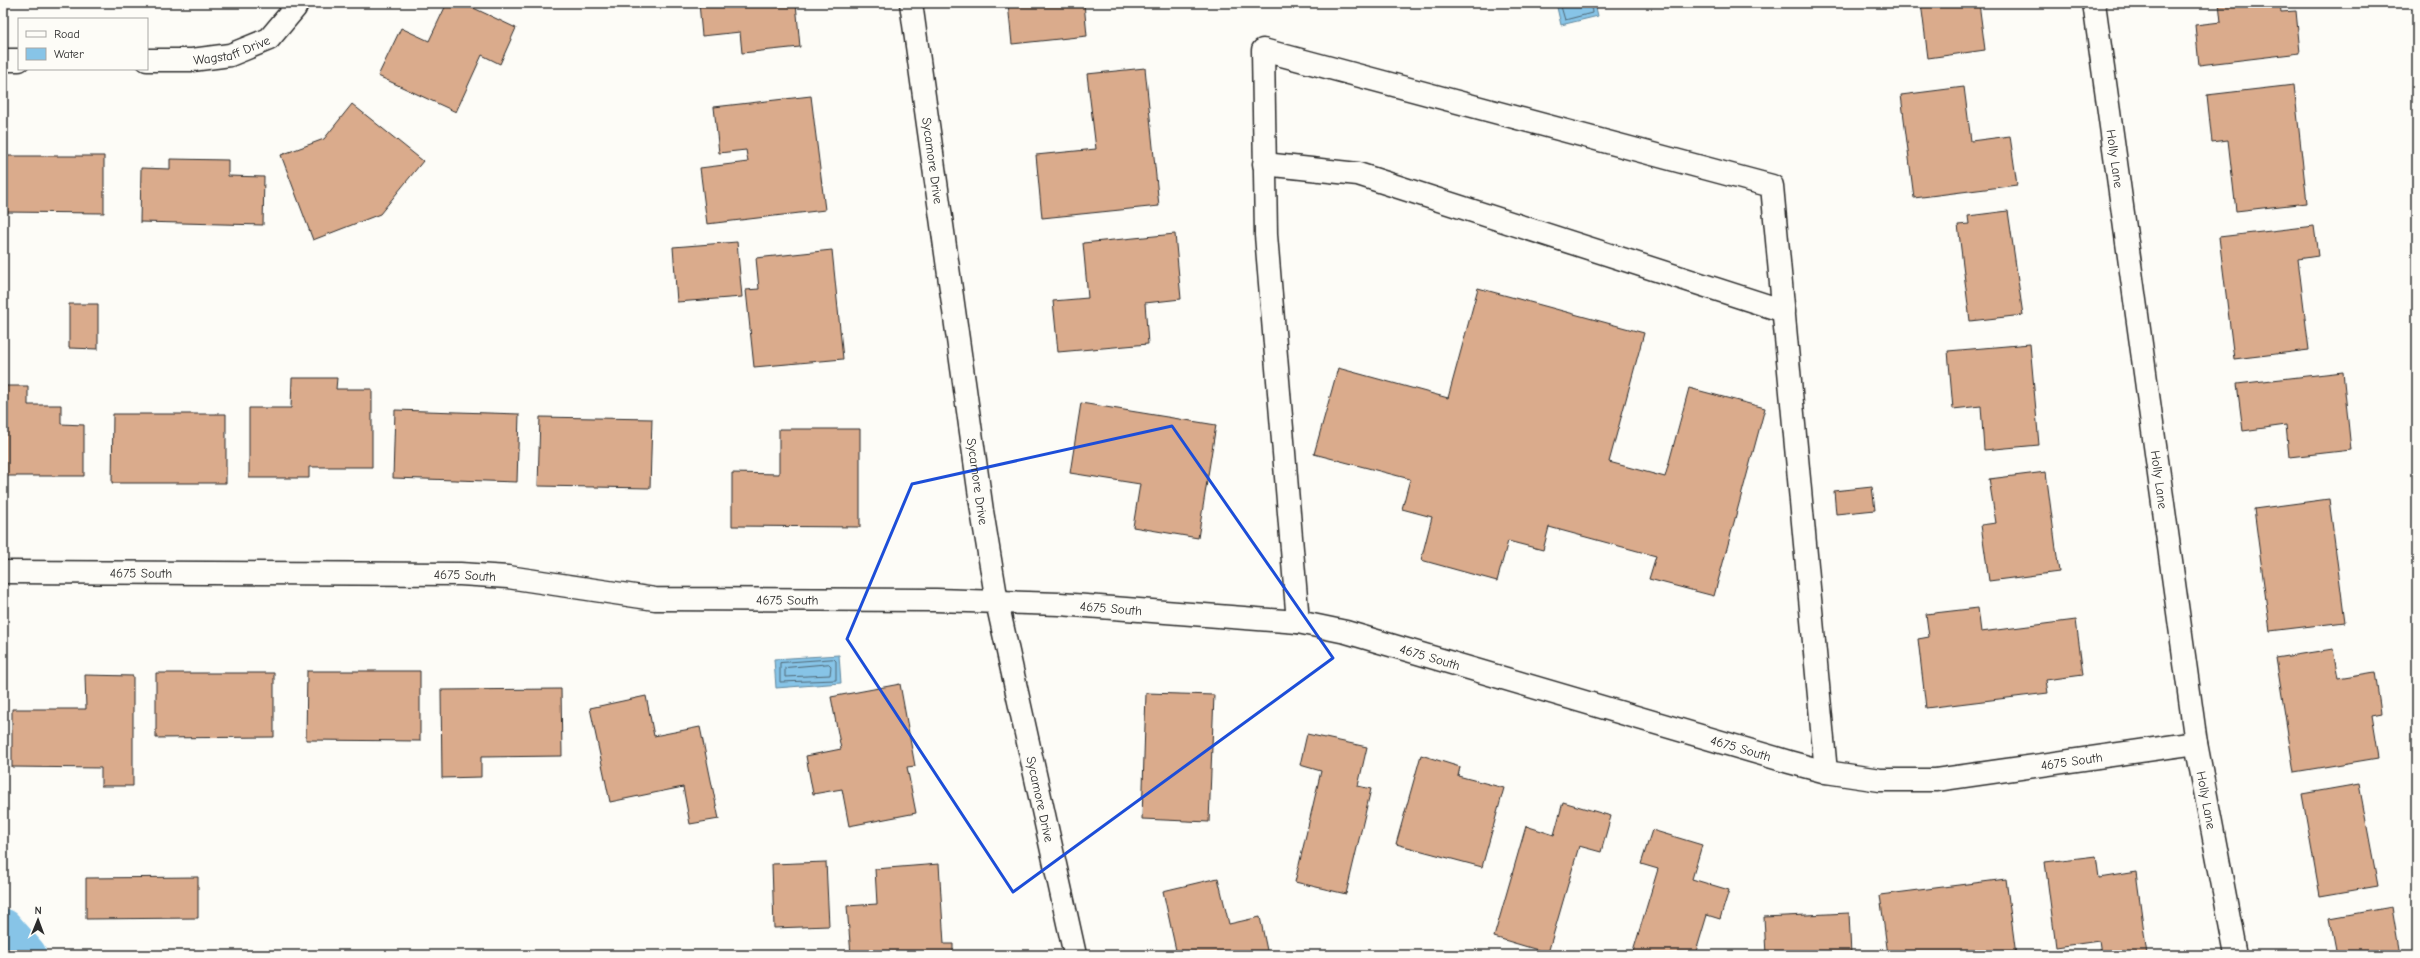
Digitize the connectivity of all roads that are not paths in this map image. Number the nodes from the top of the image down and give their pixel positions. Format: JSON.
{"nodes":[{"id":1,"x":297,"y":3,"type":"edge"},
{"id":2,"x":911,"y":3,"type":"edge"},
{"id":3,"x":2094,"y":3,"type":"edge"},
{"id":4,"x":3,"y":60,"type":"edge"},
{"id":5,"x":18,"y":60,"type":"edge"},
{"id":6,"x":148,"y":60,"type":"edge"},
{"id":7,"x":1264,"y":164,"type":"junction"},
{"id":8,"x":1784,"y":311,"type":"junction"},
{"id":9,"x":3,"y":572,"type":"edge"},
{"id":10,"x":997,"y":602,"type":"junction"},
{"id":11,"x":1298,"y":622,"type":"junction"},
{"id":12,"x":2196,"y":743,"type":"junction"},
{"id":13,"x":1826,"y":772,"type":"junction"},
{"id":14,"x":1074,"y":955,"type":"edge"},
{"id":15,"x":2236,"y":955,"type":"edge"}],
"edges":[{"from":1,"to":6,"type":"street","name":"Wagstaff Drive"},
{"from":2,"to":10,"type":"street","name":"Sycamore Drive"},
{"from":3,"to":12,"type":"street","name":"Holly Lane"},
{"from":4,"to":5,"type":"street"},
{"from":7,"to":8,"type":"street"},
{"from":7,"to":8,"type":"street"},
{"from":7,"to":11,"type":"street"},
{"from":8,"to":13,"type":"street"},
{"from":9,"to":10,"type":"street","name":"4675 South"},
{"from":10,"to":11,"type":"street","name":"4675 South"},
{"from":10,"to":14,"type":"street","name":"Sycamore Drive"},
{"from":11,"to":13,"type":"street","name":"4675 South"},
{"from":12,"to":13,"type":"street","name":"4675 South"},
{"from":12,"to":15,"type":"street","name":"Holly Lane"}]}
